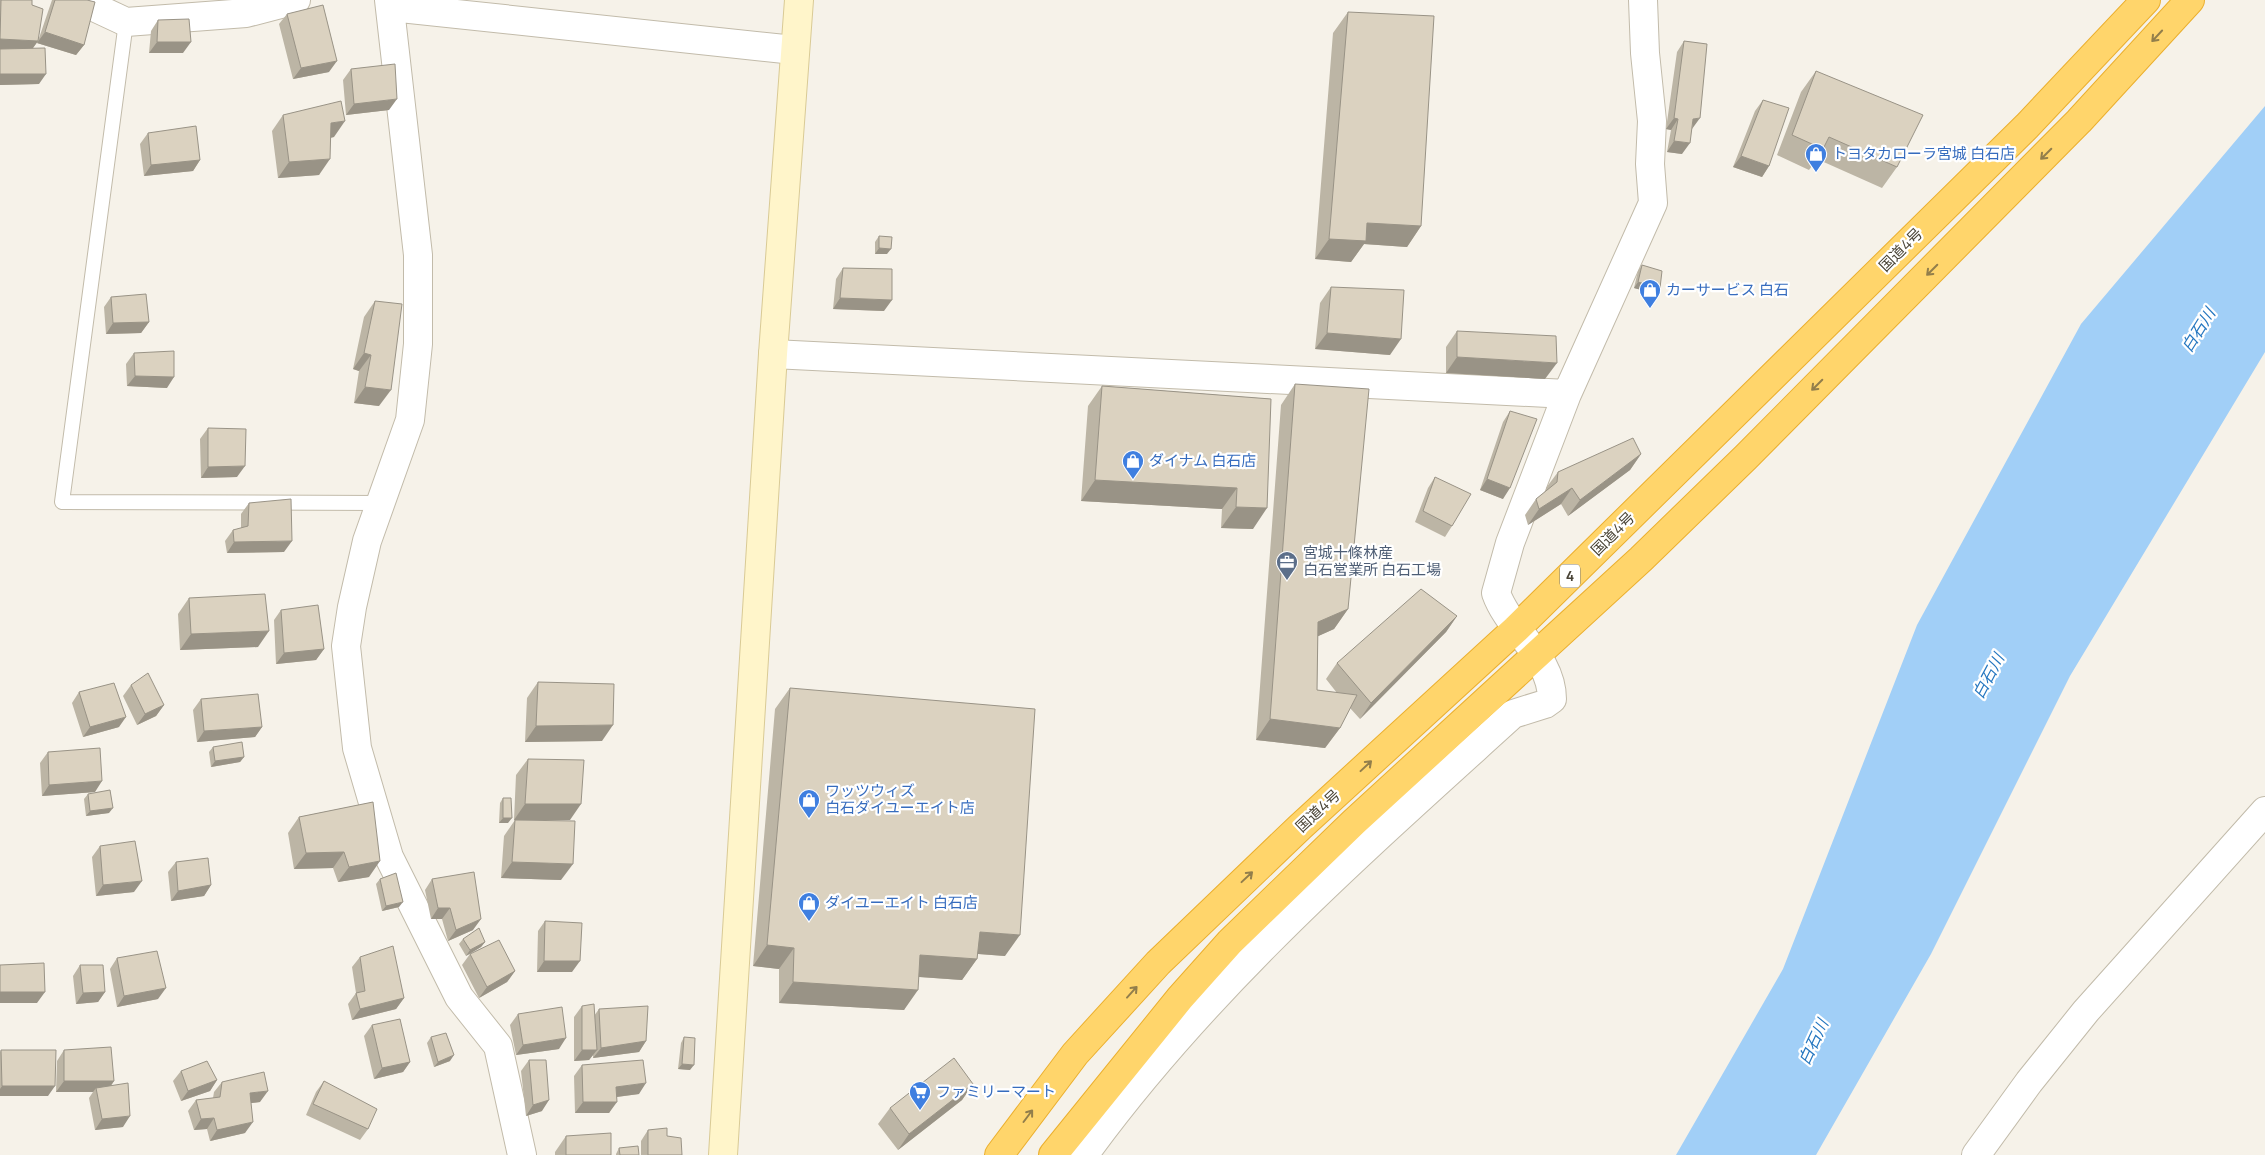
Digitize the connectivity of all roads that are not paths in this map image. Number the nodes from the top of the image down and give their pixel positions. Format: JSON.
{"nodes":[{"id":1,"x":79,"y":0,"type":"edge"},
{"id":2,"x":296,"y":0,"type":"edge"},
{"id":3,"x":799,"y":0,"type":"edge"},
{"id":4,"x":1643,"y":0,"type":"edge"},
{"id":5,"x":2146,"y":0,"type":"edge"},
{"id":6,"x":2190,"y":0,"type":"edge"},
{"id":7,"x":390,"y":3,"type":"edge"},
{"id":8,"x":126,"y":22,"type":"junction"},
{"id":9,"x":794,"y":50,"type":"junction"},
{"id":10,"x":774,"y":354,"type":"junction"},
{"id":11,"x":1567,"y":394,"type":"junction"},
{"id":12,"x":380,"y":503,"type":"junction"},
{"id":13,"x":1516,"y":629,"type":"junction"},
{"id":14,"x":1535,"y":654,"type":"junction"},
{"id":15,"x":2265,"y":811,"type":"edge"},
{"id":16,"x":522,"y":1155,"type":"edge"},
{"id":17,"x":723,"y":1155,"type":"edge"},
{"id":18,"x":999,"y":1155,"type":"edge"},
{"id":19,"x":1053,"y":1155,"type":"edge"},
{"id":20,"x":1084,"y":1155,"type":"edge"},
{"id":21,"x":1976,"y":1155,"type":"edge"}],
"edges":[{"from":1,"to":8,"type":"street"},
{"from":2,"to":8,"type":"street"},
{"from":3,"to":9,"type":"street"},
{"from":4,"to":11,"type":"street"},
{"from":5,"to":13,"type":"highway","name":"国道4号","number":"4"},
{"from":6,"to":14,"type":"highway","number":"4","one_way":true},
{"from":7,"to":9,"type":"street"},
{"from":7,"to":12,"type":"street"},
{"from":8,"to":12,"type":"lane"},
{"from":9,"to":10,"type":"street"},
{"from":10,"to":11,"type":"street"},
{"from":10,"to":17,"type":"street"},
{"from":11,"to":13,"type":"street"},
{"from":12,"to":16,"type":"street"},
{"from":13,"to":14,"type":"street"},
{"from":18,"to":13,"type":"highway","name":"国道4号","number":"4","one_way":true},
{"from":14,"to":19,"type":"highway","number":"4"},
{"from":14,"to":20,"type":"street"},
{"from":15,"to":21,"type":"street"}]}
